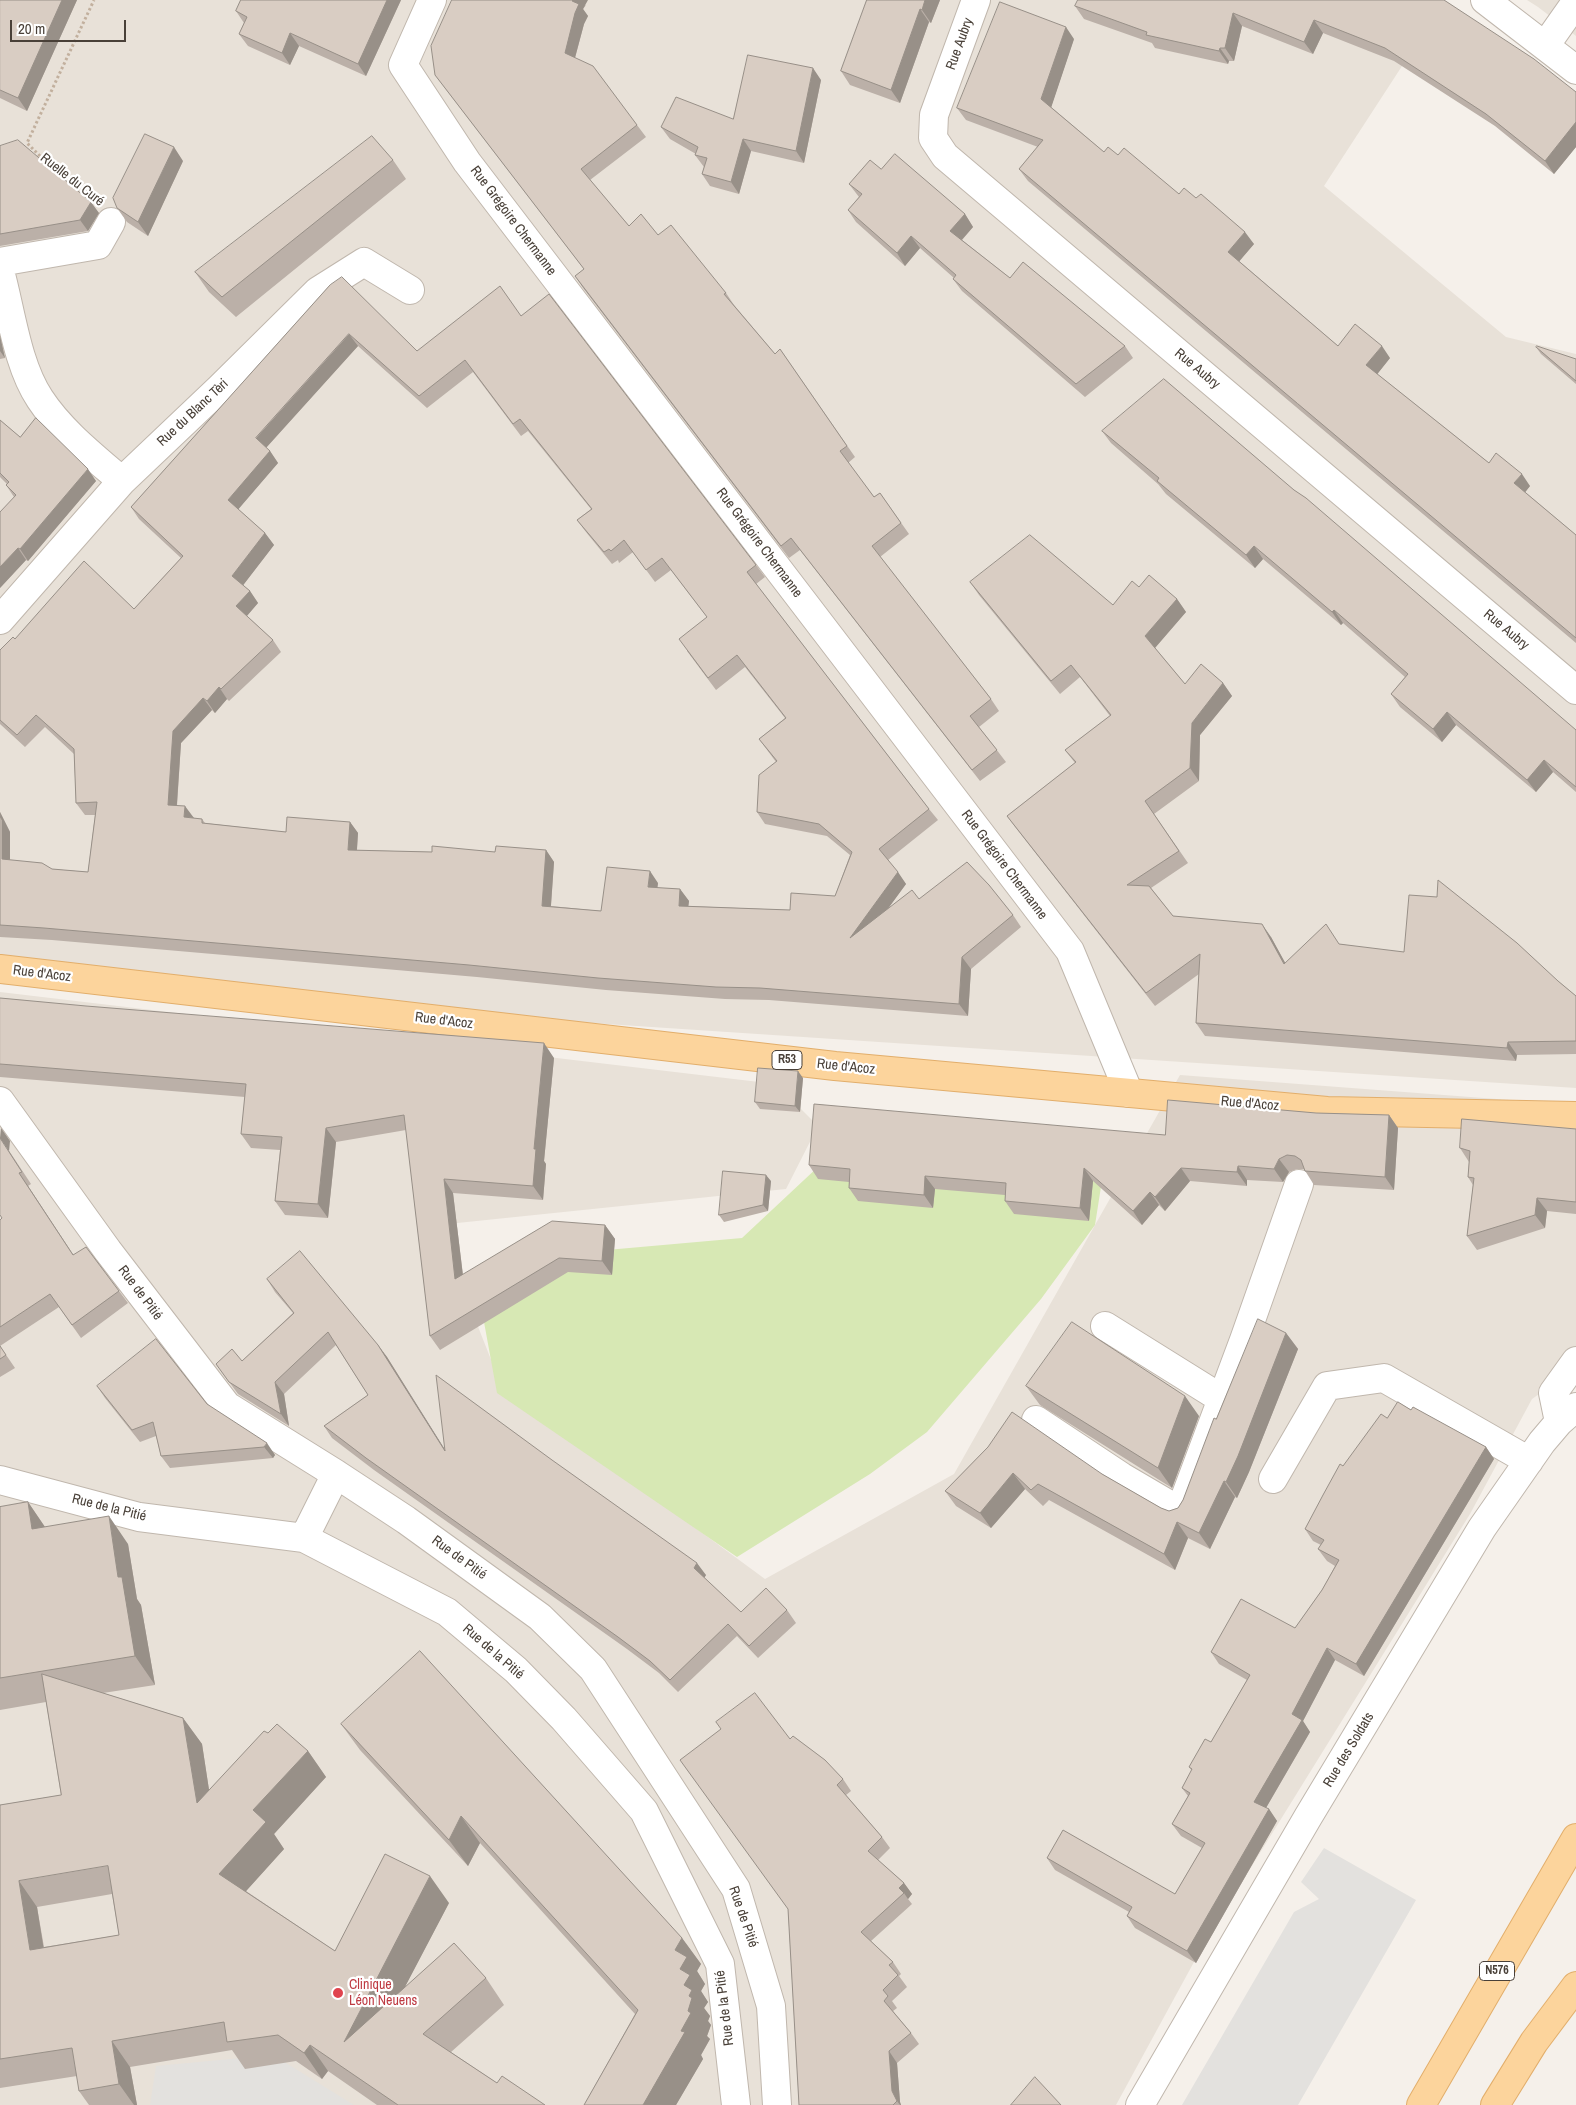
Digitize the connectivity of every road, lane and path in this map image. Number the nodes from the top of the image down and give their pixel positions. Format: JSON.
{"nodes":[{"id":1,"x":94,"y":0,"type":"edge"},
{"id":2,"x":432,"y":0,"type":"edge"},
{"id":3,"x":976,"y":0,"type":"edge"},
{"id":4,"x":1485,"y":0,"type":"edge"},
{"id":5,"x":1576,"y":2,"type":"edge"},
{"id":6,"x":1546,"y":46,"type":"junction"},
{"id":7,"x":1576,"y":70,"type":"edge"},
{"id":8,"x":111,"y":222,"type":"joint"},
{"id":9,"x":0,"y":262,"type":"edge"},
{"id":10,"x":0,"y":271,"type":"edge"},
{"id":11,"x":410,"y":290,"type":"dead end"},
{"id":12,"x":122,"y":481,"type":"junction"},
{"id":13,"x":0,"y":620,"type":"edge"},
{"id":14,"x":1576,"y":690,"type":"edge"},
{"id":15,"x":0,"y":969,"type":"edge"},
{"id":16,"x":1129,"y":1093,"type":"junction"},
{"id":17,"x":0,"y":1101,"type":"edge"},
{"id":18,"x":1576,"y":1116,"type":"edge"},
{"id":19,"x":1300,"y":1184,"type":"dead end"},
{"id":20,"x":1105,"y":1326,"type":"dead end"},
{"id":21,"x":1576,"y":1361,"type":"edge"},
{"id":22,"x":1222,"y":1399,"type":"junction"},
{"id":23,"x":1568,"y":1414,"type":"edge"},
{"id":24,"x":1036,"y":1420,"type":"edge"},
{"id":25,"x":1529,"y":1461,"type":"junction"},
{"id":26,"x":336,"y":1474,"type":"junction"},
{"id":27,"x":1273,"y":1479,"type":"dead end"},
{"id":28,"x":0,"y":1480,"type":"edge"},
{"id":29,"x":304,"y":1538,"type":"junction"},
{"id":30,"x":1576,"y":1838,"type":"edge"},
{"id":31,"x":1576,"y":1986,"type":"edge"},
{"id":32,"x":736,"y":2105,"type":"edge"},
{"id":33,"x":777,"y":2105,"type":"edge"},
{"id":34,"x":1140,"y":2105,"type":"edge"},
{"id":35,"x":1421,"y":2105,"type":"edge"},
{"id":36,"x":1495,"y":2105,"type":"edge"}],
"edges":[{"from":1,"to":8,"type":"path","name":"Ruelle du Curé"},
{"from":2,"to":16,"type":"street","name":"Rue Grégoire Chermanne"},
{"from":3,"to":14,"type":"street","name":"Rue Aubry"},
{"from":4,"to":6,"type":"street"},
{"from":5,"to":6,"type":"street"},
{"from":6,"to":7,"type":"street"},
{"from":8,"to":9,"type":"street","name":"Ruelle du Curé"},
{"from":10,"to":12,"type":"street"},
{"from":11,"to":12,"type":"street","name":"Rue du Blanc Tèri"},
{"from":12,"to":13,"type":"street","name":"Rue du Blanc Tèri"},
{"from":15,"to":16,"type":"main road","name":"Rue d'Acoz","number":"R53"},
{"from":16,"to":18,"type":"main road","name":"Rue d'Acoz","number":"R53"},
{"from":17,"to":26,"type":"street","name":"Rue de Pitié"},
{"from":19,"to":22,"type":"street"},
{"from":20,"to":22,"type":"street"},
{"from":21,"to":23,"type":"street"},
{"from":22,"to":24,"type":"street"},
{"from":23,"to":25,"type":"street","name":"Rue des Soldats"},
{"from":25,"to":27,"type":"street"},
{"from":25,"to":34,"type":"street","name":"Rue des Soldats"},
{"from":26,"to":29,"type":"street"},
{"from":26,"to":33,"type":"street","name":"Rue de Pitié"},
{"from":28,"to":29,"type":"street","name":"Rue de la Pitié"},
{"from":29,"to":32,"type":"street","name":"Rue de la Pitié"},
{"from":30,"to":35,"type":"main road","number":"N576"},
{"from":31,"to":36,"type":"main road"}]}
